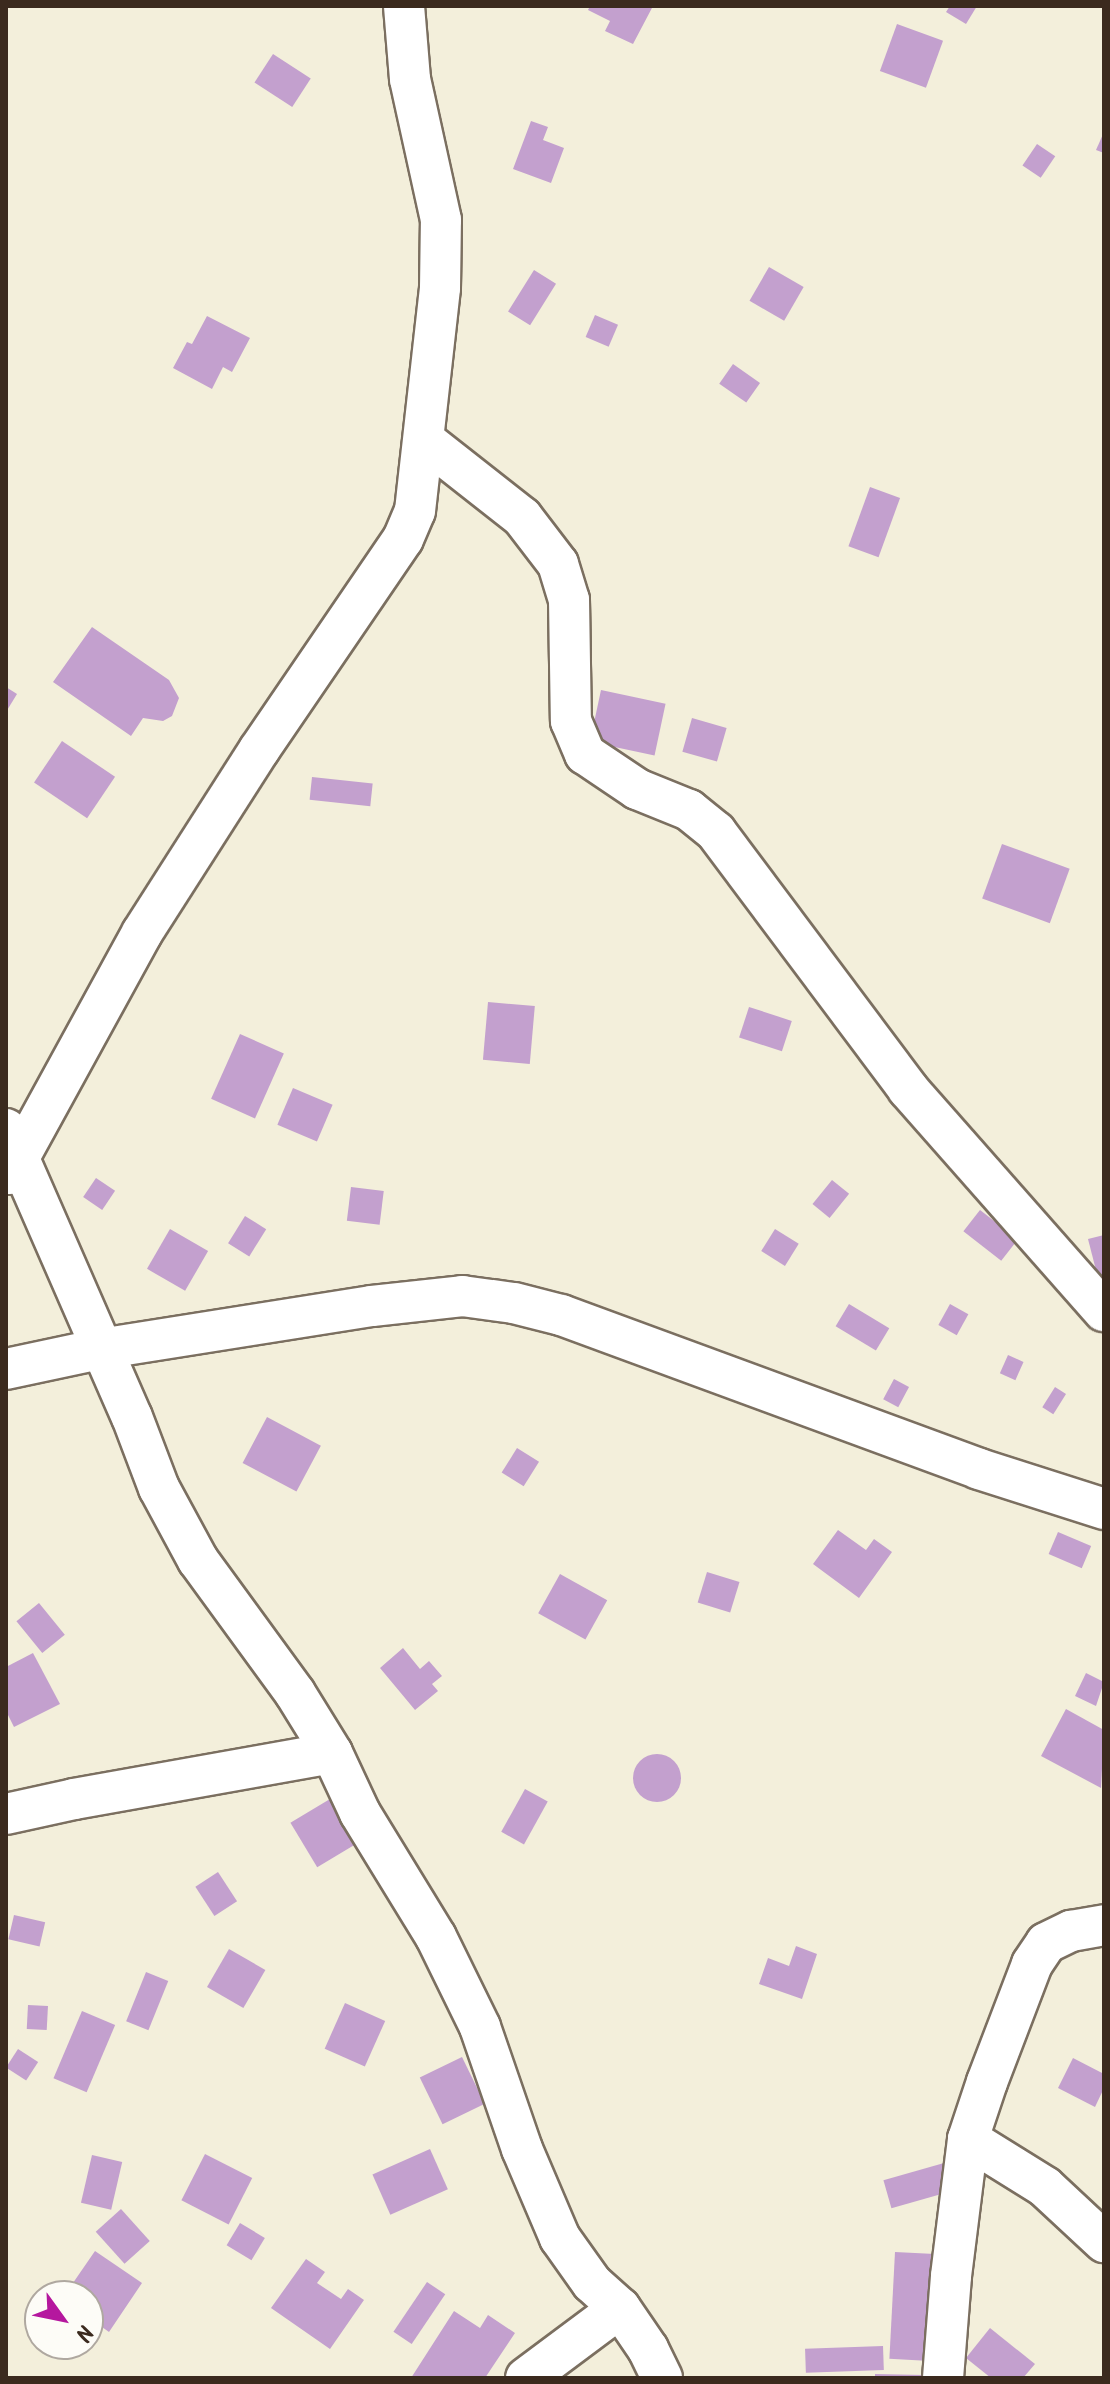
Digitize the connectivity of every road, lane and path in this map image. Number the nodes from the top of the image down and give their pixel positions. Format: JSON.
{"nodes":[{"id":1,"x":404,"y":6,"type":"edge"},
{"id":2,"x":424,"y":440,"type":"junction"},
{"id":3,"x":11,"y":1155,"type":"edge"},
{"id":4,"x":1104,"y":1311,"type":"edge"},
{"id":5,"x":100,"y":1349,"type":"junction"},
{"id":6,"x":6,"y":1369,"type":"edge"},
{"id":7,"x":1104,"y":1509,"type":"edge"},
{"id":8,"x":332,"y":1753,"type":"junction"},
{"id":9,"x":6,"y":1814,"type":"edge"},
{"id":10,"x":1104,"y":1925,"type":"edge"},
{"id":11,"x":968,"y":2139,"type":"junction"},
{"id":12,"x":1104,"y":2242,"type":"edge"},
{"id":13,"x":620,"y":2308,"type":"junction"},
{"id":14,"x":526,"y":2378,"type":"edge"},
{"id":15,"x":662,"y":2378,"type":"edge"},
{"id":16,"x":943,"y":2378,"type":"edge"}],
"edges":[{"from":1,"to":2,"type":"street"},
{"from":2,"to":3,"type":"street"},
{"from":2,"to":4,"type":"street"},
{"from":3,"to":5,"type":"street"},
{"from":5,"to":6,"type":"street"},
{"from":5,"to":7,"type":"street"},
{"from":5,"to":8,"type":"street"},
{"from":8,"to":9,"type":"street"},
{"from":8,"to":13,"type":"street"},
{"from":10,"to":11,"type":"street"},
{"from":11,"to":12,"type":"street"},
{"from":11,"to":16,"type":"street"},
{"from":13,"to":14,"type":"street"},
{"from":13,"to":15,"type":"street"}]}
